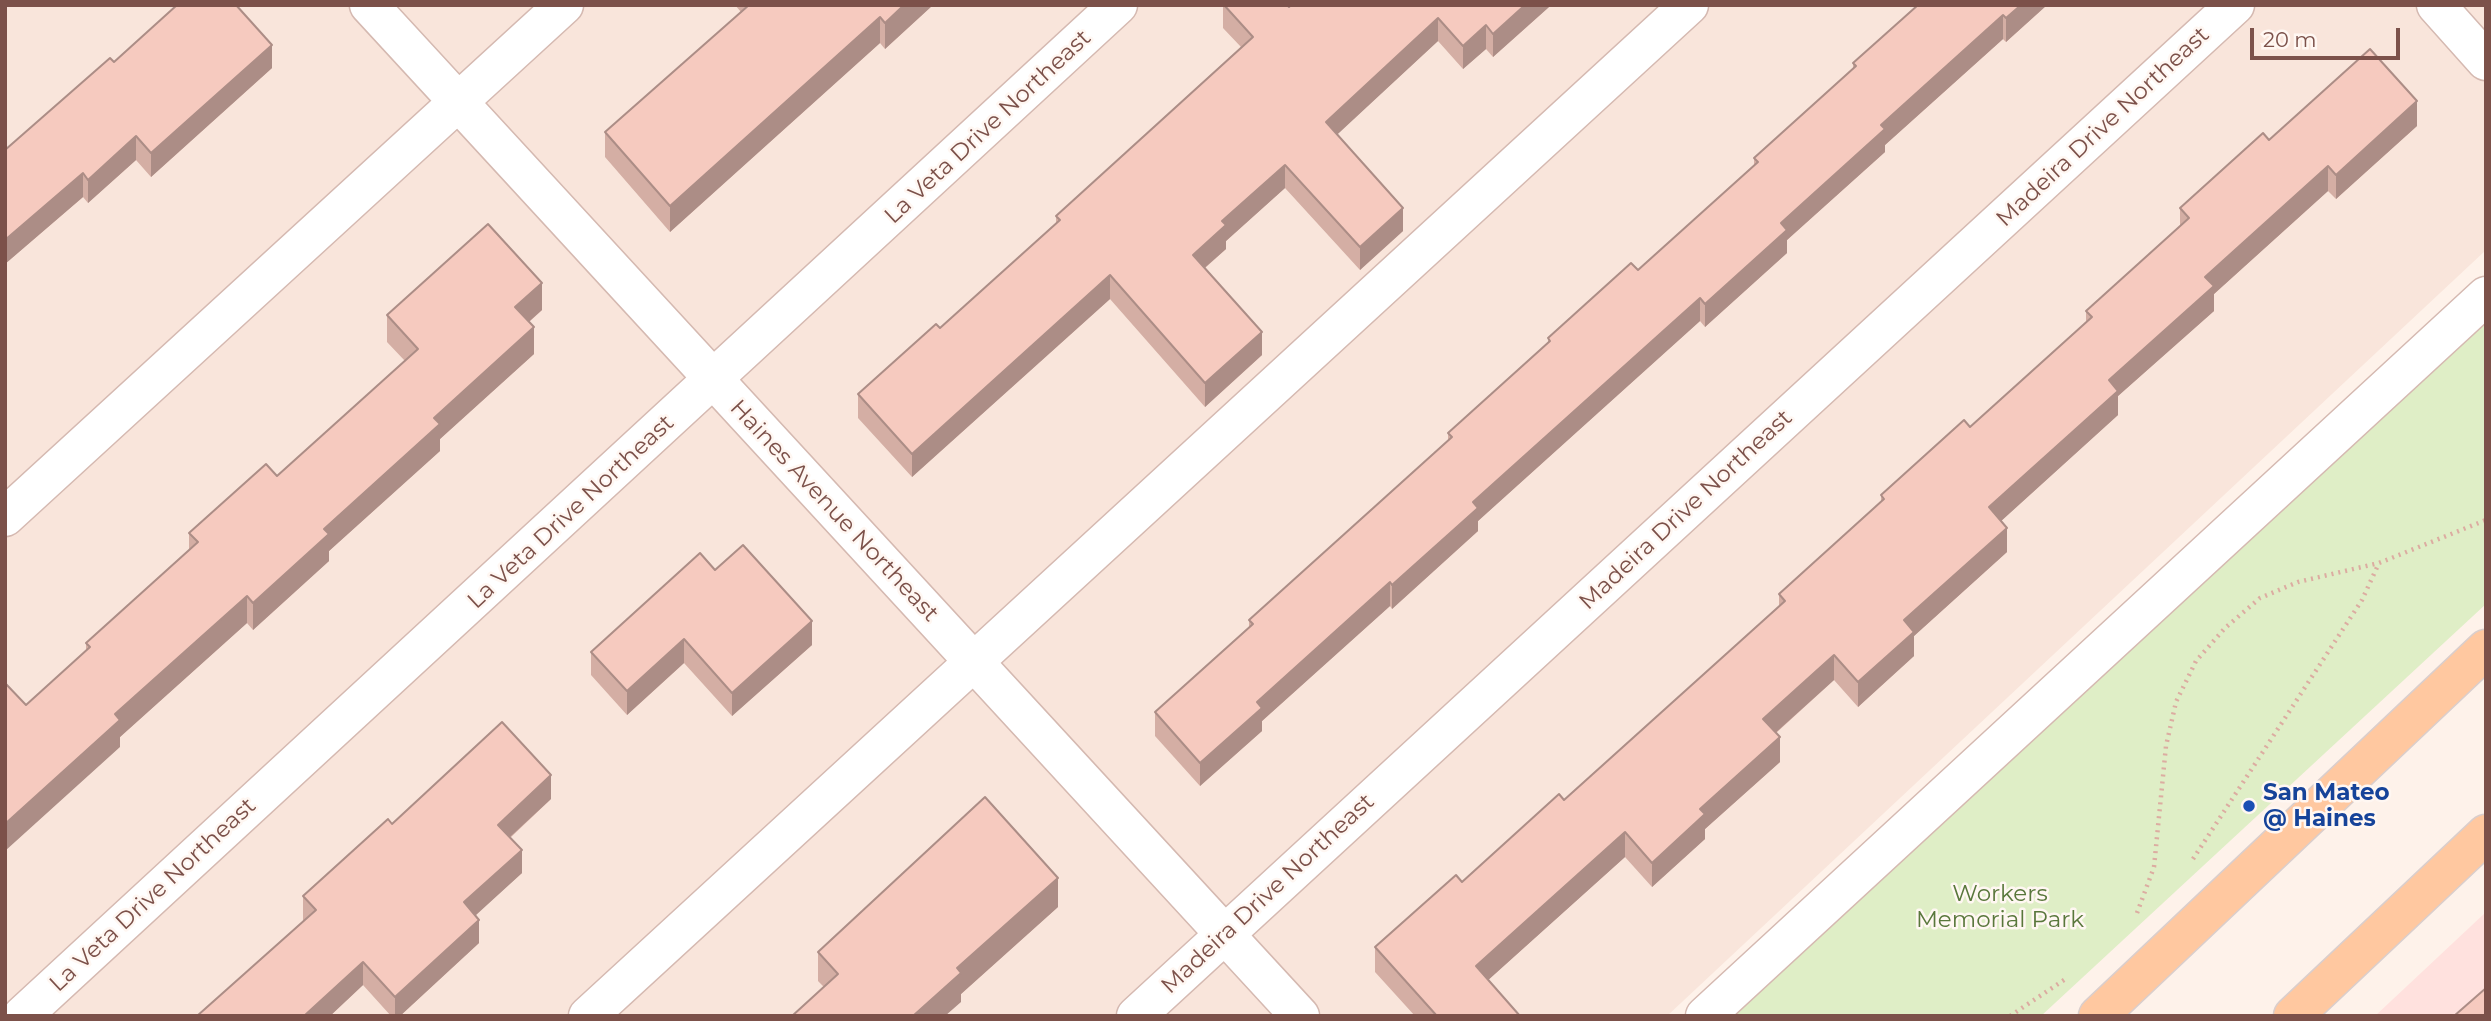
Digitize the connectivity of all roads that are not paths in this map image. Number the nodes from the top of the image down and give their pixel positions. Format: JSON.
{"nodes":[{"id":1,"x":369,"y":5,"type":"edge"},
{"id":2,"x":564,"y":5,"type":"edge"},
{"id":3,"x":1118,"y":5,"type":"edge"},
{"id":4,"x":1689,"y":5,"type":"edge"},
{"id":5,"x":2235,"y":5,"type":"edge"},
{"id":6,"x":2435,"y":5,"type":"edge"},
{"id":7,"x":2486,"y":61,"type":"edge"},
{"id":8,"x":459,"y":104,"type":"junction"},
{"id":9,"x":2486,"y":296,"type":"edge"},
{"id":10,"x":713,"y":381,"type":"junction"},
{"id":11,"x":5,"y":517,"type":"edge"},
{"id":12,"x":2486,"y":649,"type":"edge"},
{"id":13,"x":972,"y":661,"type":"junction"},
{"id":14,"x":2486,"y":834,"type":"edge"},
{"id":15,"x":1226,"y":933,"type":"junction"},
{"id":16,"x":22,"y":1016,"type":"edge"},
{"id":17,"x":588,"y":1016,"type":"edge"},
{"id":18,"x":1136,"y":1016,"type":"edge"},
{"id":19,"x":1300,"y":1016,"type":"edge"},
{"id":20,"x":1705,"y":1016,"type":"edge"},
{"id":21,"x":2098,"y":1016,"type":"edge"},
{"id":22,"x":2292,"y":1016,"type":"edge"}],
"edges":[{"from":1,"to":8,"type":"street","name":"Haines Avenue Northeast"},
{"from":2,"to":8,"type":"street"},
{"from":3,"to":10,"type":"street","name":"La Veta Drive Northeast"},
{"from":4,"to":13,"type":"street"},
{"from":5,"to":15,"type":"street","name":"Madeira Drive Northeast"},
{"from":6,"to":7,"type":"street"},
{"from":8,"to":10,"type":"street","name":"Haines Avenue Northeast"},
{"from":8,"to":11,"type":"street"},
{"from":9,"to":20,"type":"street"},
{"from":10,"to":13,"type":"street","name":"Haines Avenue Northeast"},
{"from":10,"to":16,"type":"street","name":"La Veta Drive Northeast"},
{"from":12,"to":21,"type":"main road"},
{"from":13,"to":15,"type":"street","name":"Haines Avenue Northeast"},
{"from":13,"to":17,"type":"street"},
{"from":14,"to":22,"type":"main road"},
{"from":15,"to":18,"type":"street","name":"Madeira Drive Northeast"},
{"from":15,"to":19,"type":"street","name":"Haines Avenue Northeast"}]}
